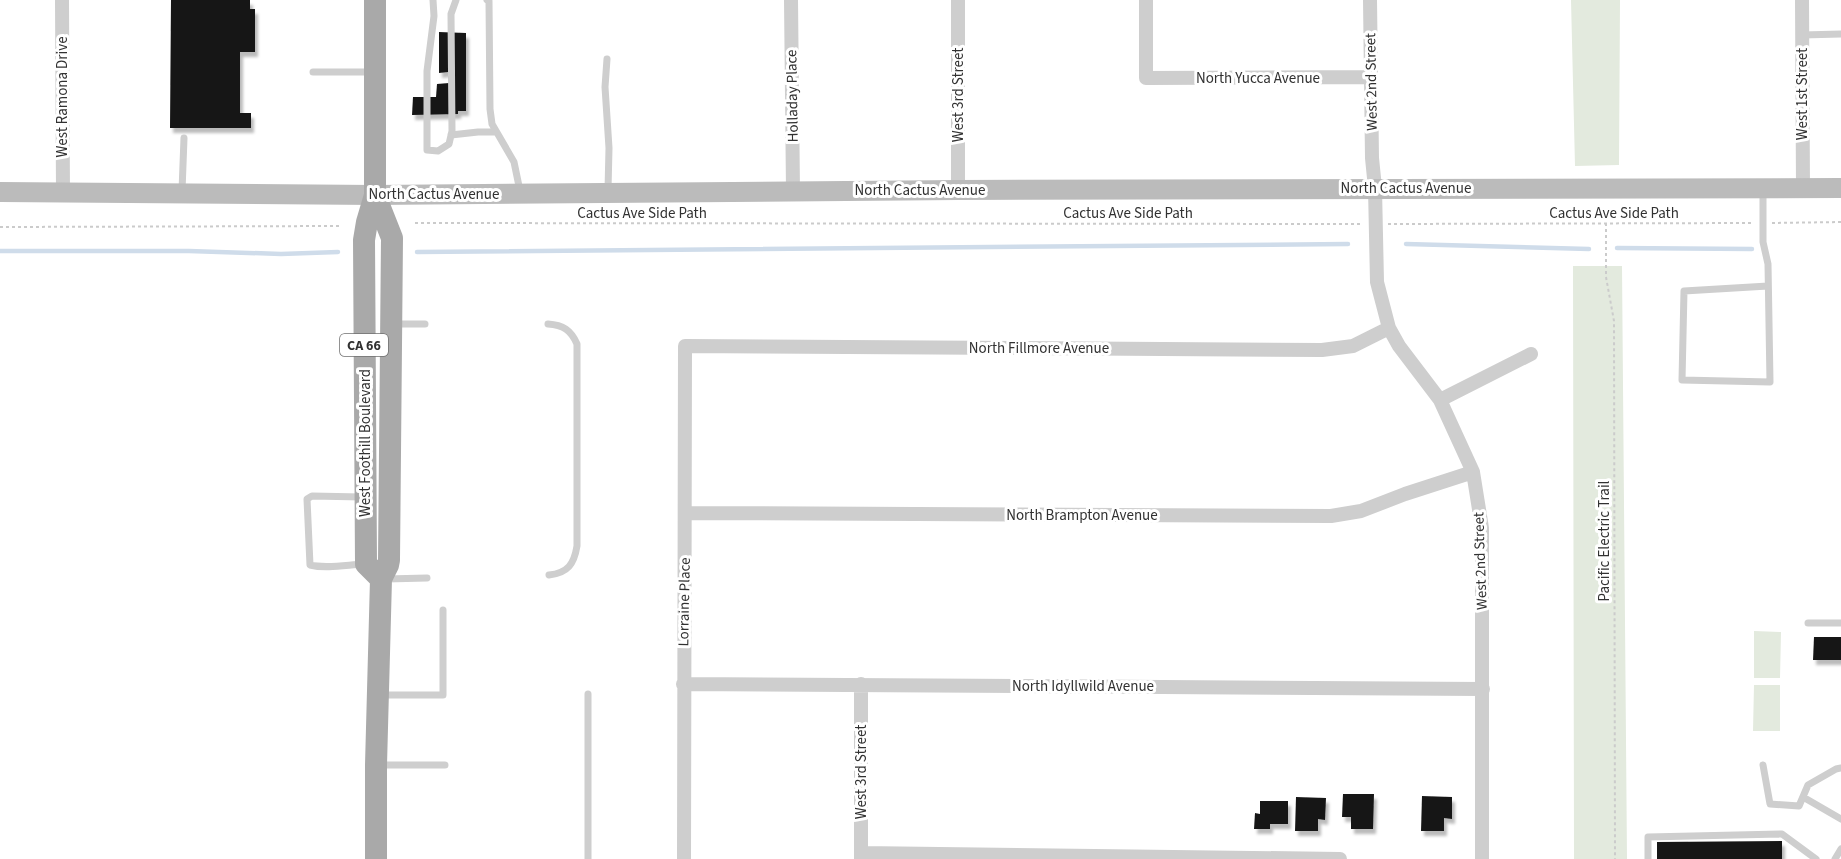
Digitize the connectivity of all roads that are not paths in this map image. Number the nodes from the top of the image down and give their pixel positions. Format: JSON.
{"nodes":[{"id":1,"x":62,"y":0,"type":"edge"},
{"id":2,"x":375,"y":0,"type":"edge"},
{"id":3,"x":433,"y":0,"type":"edge"},
{"id":4,"x":456,"y":0,"type":"edge"},
{"id":5,"x":487,"y":0,"type":"edge"},
{"id":6,"x":791,"y":0,"type":"edge"},
{"id":7,"x":958,"y":0,"type":"edge"},
{"id":8,"x":1146,"y":0,"type":"edge"},
{"id":9,"x":1370,"y":0,"type":"edge"},
{"id":10,"x":1802,"y":0,"type":"edge"},
{"id":11,"x":1841,"y":34,"type":"edge"},
{"id":12,"x":1802,"y":35,"type":"junction"},
{"id":13,"x":607,"y":59,"type":"dead end"},
{"id":14,"x":313,"y":72,"type":"dead end"},
{"id":15,"x":375,"y":72,"type":"junction"},
{"id":16,"x":1370,"y":77,"type":"junction"},
{"id":17,"x":451,"y":135,"type":"junction"},
{"id":18,"x":498,"y":135,"type":"junction"},
{"id":19,"x":184,"y":138,"type":"dead end"},
{"id":20,"x":1375,"y":188,"type":"junction"},
{"id":21,"x":1763,"y":188,"type":"junction"},
{"id":22,"x":1803,"y":188,"type":"junction"},
{"id":23,"x":1841,"y":188,"type":"edge"},
{"id":24,"x":958,"y":190,"type":"junction"},
{"id":25,"x":793,"y":191,"type":"junction"},
{"id":26,"x":0,"y":192,"type":"edge"},
{"id":27,"x":63,"y":193,"type":"junction"},
{"id":28,"x":182,"y":193,"type":"junction"},
{"id":29,"x":608,"y":193,"type":"junction"},
{"id":30,"x":520,"y":194,"type":"junction"},
{"id":31,"x":375,"y":195,"type":"junction"},
{"id":32,"x":1768,"y":286,"type":"junction"},
{"id":33,"x":391,"y":324,"type":"junction"},
{"id":34,"x":425,"y":324,"type":"dead end"},
{"id":35,"x":548,"y":324,"type":"dead end"},
{"id":36,"x":1389,"y":328,"type":"junction"},
{"id":37,"x":685,"y":346,"type":"joint"},
{"id":38,"x":1531,"y":354,"type":"dead end"},
{"id":39,"x":1440,"y":400,"type":"junction"},
{"id":40,"x":1473,"y":472,"type":"junction"},
{"id":41,"x":365,"y":497,"type":"junction"},
{"id":42,"x":685,"y":513,"type":"junction"},
{"id":43,"x":373,"y":571,"type":"junction"},
{"id":44,"x":549,"y":574,"type":"dead end"},
{"id":45,"x":428,"y":578,"type":"dead end"},
{"id":46,"x":443,"y":610,"type":"dead end"},
{"id":47,"x":1809,"y":623,"type":"dead end"},
{"id":48,"x":1841,"y":623,"type":"edge"},
{"id":49,"x":683,"y":684,"type":"junction"},
{"id":50,"x":861,"y":684,"type":"junction"},
{"id":51,"x":1483,"y":689,"type":"junction"},
{"id":52,"x":588,"y":694,"type":"dead end"},
{"id":53,"x":378,"y":695,"type":"junction"},
{"id":54,"x":376,"y":765,"type":"junction"},
{"id":55,"x":445,"y":765,"type":"dead end"},
{"id":56,"x":1763,"y":765,"type":"dead end"},
{"id":57,"x":1841,"y":768,"type":"edge"},
{"id":58,"x":1803,"y":797,"type":"junction"},
{"id":59,"x":1841,"y":819,"type":"edge"},
{"id":60,"x":1841,"y":849,"type":"edge"},
{"id":61,"x":861,"y":856,"type":"edge"},
{"id":62,"x":376,"y":859,"type":"edge"},
{"id":63,"x":588,"y":859,"type":"edge"},
{"id":64,"x":684,"y":859,"type":"edge"},
{"id":65,"x":1340,"y":859,"type":"edge"},
{"id":66,"x":1482,"y":859,"type":"edge"},
{"id":67,"x":1648,"y":859,"type":"edge"},
{"id":68,"x":1816,"y":859,"type":"edge"},
{"id":69,"x":1835,"y":859,"type":"edge"}],
"edges":[{"from":1,"to":27,"type":"street","name":"West Ramona Drive"},
{"from":2,"to":15,"type":"main road","name":"West Foothill Boulevard"},
{"from":3,"to":17,"type":"lane"},
{"from":4,"to":17,"type":"lane"},
{"from":5,"to":18,"type":"lane"},
{"from":6,"to":25,"type":"street","name":"Holladay Place"},
{"from":7,"to":24,"type":"street","name":"West 3rd Street"},
{"from":8,"to":16,"type":"street","name":"North Yucca Avenue"},
{"from":9,"to":16,"type":"street","name":"West 2nd Street"},
{"from":10,"to":12,"type":"street","name":"West 1st Street"},
{"from":11,"to":12,"type":"lane"},
{"from":12,"to":22,"type":"street","name":"West 1st Street"},
{"from":13,"to":29,"type":"lane"},
{"from":14,"to":15,"type":"lane"},
{"from":15,"to":31,"type":"main road","name":"West Foothill Boulevard"},
{"from":16,"to":20,"type":"street","name":"West 2nd Street"},
{"from":17,"to":18,"type":"lane"},
{"from":18,"to":30,"type":"lane"},
{"from":19,"to":28,"type":"lane"},
{"from":20,"to":21,"type":"main road","name":"North Cactus Avenue"},
{"from":20,"to":24,"type":"main road","name":"North Cactus Avenue"},
{"from":20,"to":36,"type":"street","name":"West 2nd Street"},
{"from":21,"to":22,"type":"main road","name":"North Cactus Avenue"},
{"from":21,"to":32,"type":"lane"},
{"from":22,"to":23,"type":"main road","name":"North Cactus Avenue"},
{"from":24,"to":25,"type":"main road","name":"North Cactus Avenue"},
{"from":25,"to":29,"type":"main road","name":"North Cactus Avenue"},
{"from":26,"to":27,"type":"main road","name":"North Cactus Avenue"},
{"from":27,"to":28,"type":"main road","name":"North Cactus Avenue"},
{"from":28,"to":31,"type":"main road","name":"North Cactus Avenue"},
{"from":29,"to":30,"type":"main road","name":"North Cactus Avenue"},
{"from":30,"to":31,"type":"main road","name":"North Cactus Avenue"},
{"from":31,"to":33,"type":"main road","name":"West Foothill Boulevard","number":"CA 66"},
{"from":31,"to":41,"type":"main road","name":"West Foothill Boulevard","number":"CA 66"},
{"from":32,"to":32,"type":"lane"},
{"from":33,"to":34,"type":"lane"},
{"from":33,"to":43,"type":"main road","name":"West Foothill Boulevard","number":"CA 66"},
{"from":35,"to":44,"type":"lane"},
{"from":36,"to":37,"type":"street","name":"North Fillmore Avenue"},
{"from":36,"to":39,"type":"street","name":"West 2nd Street"},
{"from":37,"to":42,"type":"street","name":"Lorraine Place"},
{"from":38,"to":39,"type":"street"},
{"from":39,"to":40,"type":"street","name":"West 2nd Street"},
{"from":40,"to":42,"type":"street","name":"North Brampton Avenue"},
{"from":40,"to":51,"type":"street","name":"West 2nd Street"},
{"from":41,"to":43,"type":"main road","name":"West Foothill Boulevard","number":"CA 66"},
{"from":41,"to":43,"type":"lane"},
{"from":42,"to":49,"type":"street","name":"Lorraine Place"},
{"from":43,"to":45,"type":"lane"},
{"from":43,"to":53,"type":"main road","name":"West Foothill Boulevard"},
{"from":46,"to":53,"type":"lane"},
{"from":47,"to":48,"type":"lane"},
{"from":49,"to":50,"type":"street","name":"North Idyllwild Avenue"},
{"from":49,"to":64,"type":"street","name":"Lorraine Place"},
{"from":50,"to":51,"type":"street","name":"North Idyllwild Avenue"},
{"from":50,"to":61,"type":"street","name":"West 3rd Street"},
{"from":51,"to":66,"type":"street","name":"West 2nd Street"},
{"from":52,"to":63,"type":"lane"},
{"from":53,"to":54,"type":"main road","name":"West Foothill Boulevard"},
{"from":54,"to":55,"type":"lane"},
{"from":54,"to":62,"type":"main road","name":"West Foothill Boulevard"},
{"from":56,"to":58,"type":"lane"},
{"from":57,"to":58,"type":"lane"},
{"from":58,"to":59,"type":"lane"},
{"from":60,"to":69,"type":"lane"},
{"from":61,"to":65,"type":"street"},
{"from":67,"to":68,"type":"lane"}]}
